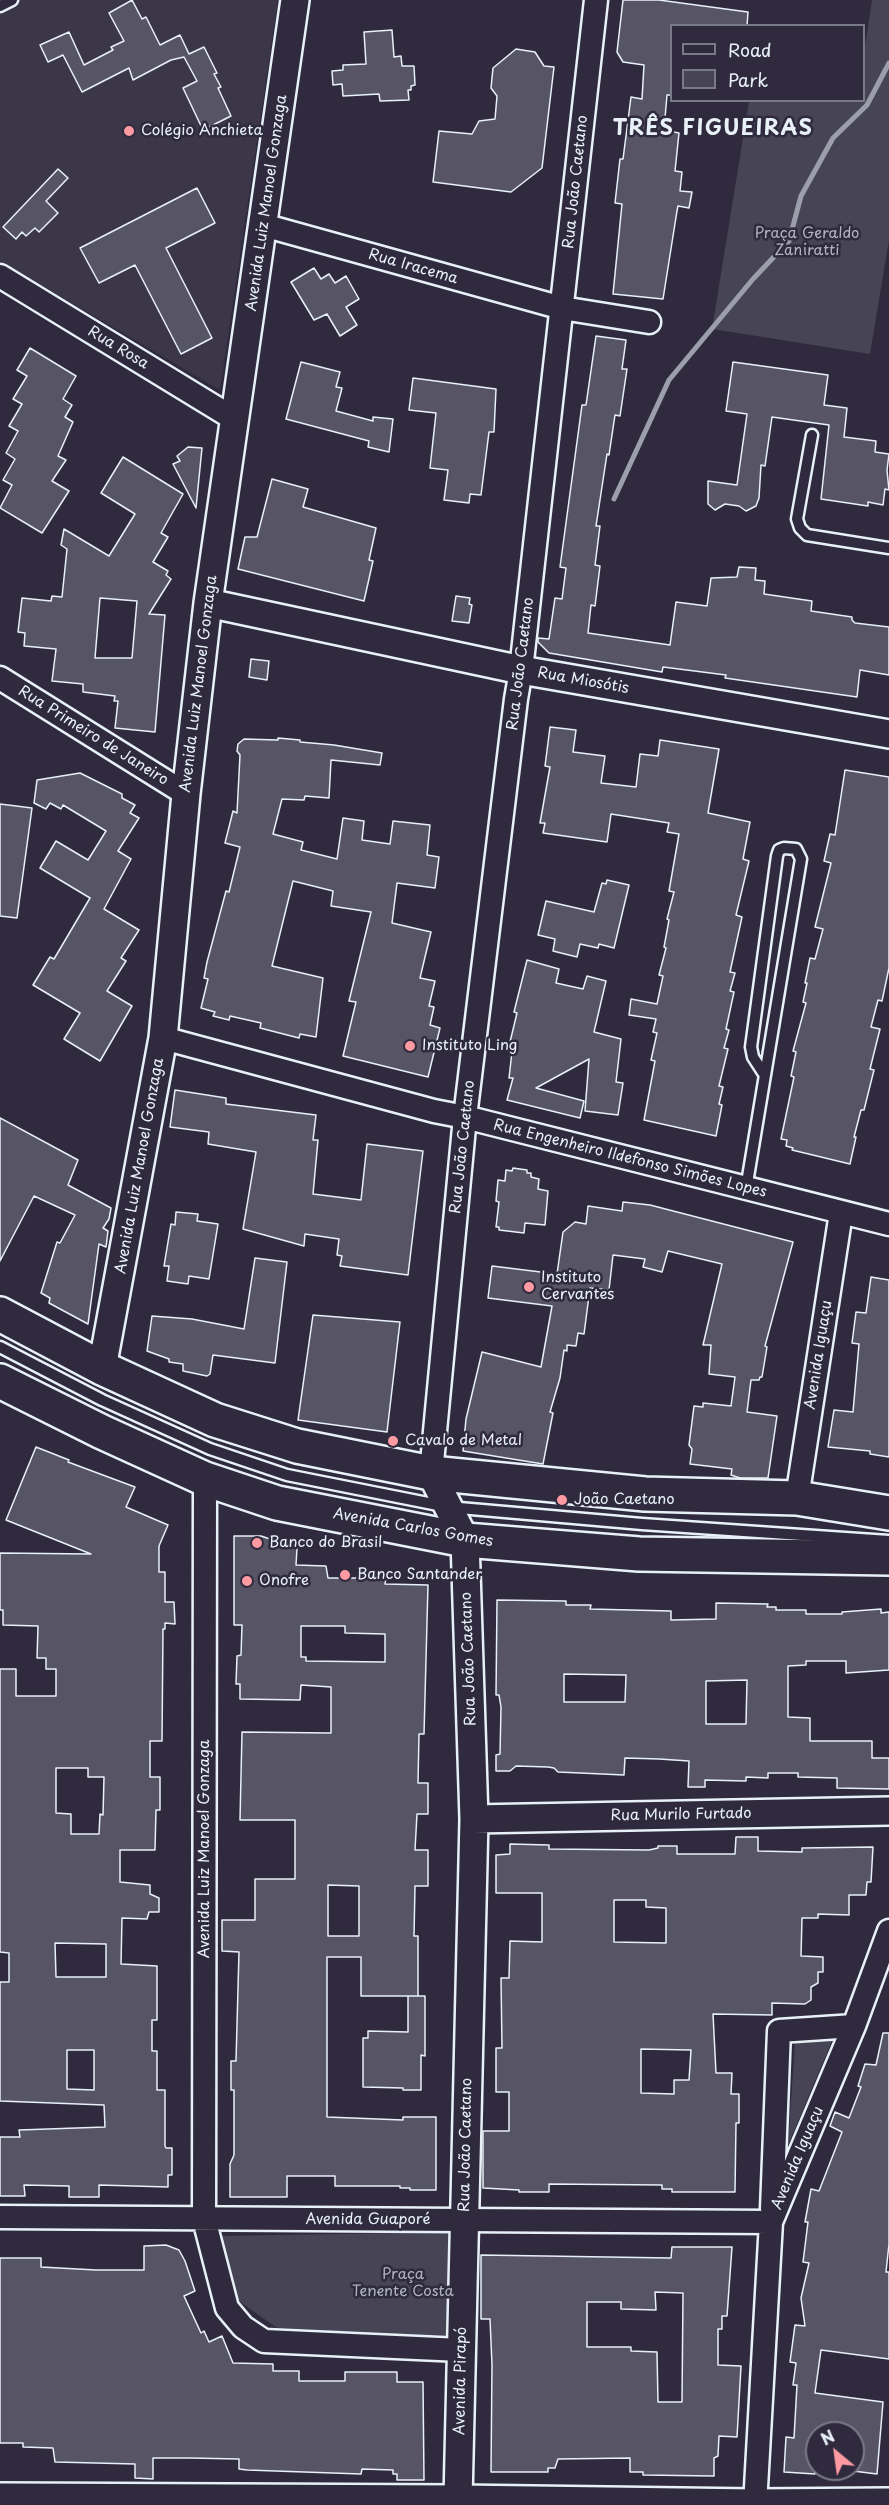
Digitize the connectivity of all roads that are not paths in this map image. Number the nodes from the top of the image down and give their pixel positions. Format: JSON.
{"nodes":[{"id":1,"x":12,"y":0,"type":"edge"},
{"id":2,"x":295,"y":0,"type":"edge"},
{"id":3,"x":596,"y":0,"type":"edge"},
{"id":4,"x":0,"y":6,"type":"edge"},
{"id":5,"x":263,"y":225,"type":"junction"},
{"id":6,"x":0,"y":276,"type":"edge"},
{"id":7,"x":562,"y":308,"type":"junction"},
{"id":8,"x":649,"y":321,"type":"dead end"},
{"id":9,"x":236,"y":420,"type":"junction"},
{"id":10,"x":812,"y":435,"type":"dead end"},
{"id":11,"x":889,"y":548,"type":"edge"},
{"id":12,"x":208,"y":603,"type":"junction"},
{"id":13,"x":521,"y":670,"type":"junction"},
{"id":14,"x":0,"y":678,"type":"edge"},
{"id":15,"x":889,"y":734,"type":"edge"},
{"id":16,"x":186,"y":794,"type":"junction"},
{"id":17,"x":163,"y":1038,"type":"junction"},
{"id":18,"x":764,"y":1074,"type":"junction"},
{"id":19,"x":465,"y":1117,"type":"junction"},
{"id":20,"x":746,"y":1189,"type":"junction"},
{"id":21,"x":841,"y":1213,"type":"junction"},
{"id":22,"x":889,"y":1224,"type":"edge"},
{"id":23,"x":0,"y":1314,"type":"edge"},
{"id":24,"x":0,"y":1347,"type":"edge"},
{"id":25,"x":102,"y":1368,"type":"junction"},
{"id":26,"x":0,"y":1381,"type":"edge"},
{"id":27,"x":431,"y":1473,"type":"junction"},
{"id":28,"x":205,"y":1479,"type":"junction"},
{"id":29,"x":797,"y":1498,"type":"junction"},
{"id":30,"x":889,"y":1499,"type":"edge"},
{"id":31,"x":843,"y":1504,"type":"junction"},
{"id":32,"x":448,"y":1507,"type":"junction"},
{"id":33,"x":889,"y":1513,"type":"edge"},
{"id":34,"x":642,"y":1524,"type":"junction"},
{"id":35,"x":465,"y":1540,"type":"junction"},
{"id":36,"x":889,"y":1541,"type":"edge"},
{"id":37,"x":889,"y":1556,"type":"edge"},
{"id":38,"x":889,"y":1811,"type":"edge"},
{"id":39,"x":474,"y":1819,"type":"junction"},
{"id":40,"x":889,"y":1931,"type":"edge"},
{"id":41,"x":854,"y":2026,"type":"junction"},
{"id":42,"x":0,"y":2217,"type":"edge"},
{"id":43,"x":204,"y":2219,"type":"junction"},
{"id":44,"x":464,"y":2220,"type":"junction"},
{"id":45,"x":771,"y":2222,"type":"junction"},
{"id":46,"x":461,"y":2350,"type":"junction"},
{"id":47,"x":0,"y":2497,"type":"edge"},
{"id":48,"x":458,"y":2502,"type":"edge"},
{"id":49,"x":889,"y":2502,"type":"edge"},
{"id":50,"x":755,"y":2504,"type":"edge"}],
"edges":[{"from":1,"to":4,"type":"lane"},
{"from":2,"to":5,"type":"street","name":"Avenida Luiz Manoel Gonzaga"},
{"from":3,"to":7,"type":"street","name":"Rua João Caetano"},
{"from":5,"to":7,"type":"street","name":"Rua Iracema"},
{"from":5,"to":9,"type":"street","name":"Avenida Luiz Manoel Gonzaga"},
{"from":6,"to":9,"type":"street","name":"Rua Rosa"},
{"from":7,"to":8,"type":"street","name":"Rua Iracema"},
{"from":7,"to":13,"type":"street","name":"Rua João Caetano"},
{"from":9,"to":12,"type":"street","name":"Avenida Luiz Manoel Gonzaga"},
{"from":10,"to":11,"type":"lane"},
{"from":12,"to":13,"type":"street","name":"Rua Miosótis"},
{"from":12,"to":16,"type":"street","name":"Avenida Luiz Manoel Gonzaga"},
{"from":13,"to":15,"type":"street","name":"Rua Miosótis"},
{"from":13,"to":19,"type":"street","name":"Rua João Caetano"},
{"from":14,"to":16,"type":"street","name":"Rua Primeiro de Janeiro"},
{"from":16,"to":17,"type":"street","name":"Avenida Luiz Manoel Gonzaga"},
{"from":17,"to":19,"type":"street","name":"Rua Engenheiro Ildefonso Simões Lopes"},
{"from":17,"to":25,"type":"street","name":"Avenida Luiz Manoel Gonzaga"},
{"from":18,"to":18,"type":"lane"},
{"from":18,"to":20,"type":"lane"},
{"from":19,"to":20,"type":"street","name":"Rua Engenheiro Ildefonso Simões Lopes"},
{"from":19,"to":27,"type":"street","name":"Rua João Caetano"},
{"from":20,"to":21,"type":"street","name":"Rua Engenheiro Ildefonso Simões Lopes"},
{"from":21,"to":22,"type":"street","name":"Rua Engenheiro Ildefonso Simões Lopes"},
{"from":21,"to":29,"type":"street","name":"Avenida Iguaçu"},
{"from":23,"to":25,"type":"main road"},
{"from":24,"to":32,"type":"lane"},
{"from":25,"to":27,"type":"main road"},
{"from":26,"to":28,"type":"main road","name":"Avenida Carlos Gomes"},
{"from":27,"to":29,"type":"main road"},
{"from":27,"to":32,"type":"street","name":"Rua João Caetano"},
{"from":28,"to":35,"type":"main road","name":"Avenida Carlos Gomes"},
{"from":28,"to":43,"type":"street","name":"Avenida Luiz Manoel Gonzaga"},
{"from":29,"to":31,"type":"main road"},
{"from":30,"to":31,"type":"main road"},
{"from":31,"to":33,"type":"main road"},
{"from":32,"to":34,"type":"lane"},
{"from":32,"to":35,"type":"street","name":"Rua João Caetano"},
{"from":34,"to":36,"type":"lane"},
{"from":34,"to":37,"type":"lane"},
{"from":35,"to":37,"type":"main road","name":"Avenida Carlos Gomes"},
{"from":35,"to":39,"type":"street","name":"Rua João Caetano"},
{"from":38,"to":39,"type":"street","name":"Rua Murilo Furtado"},
{"from":39,"to":44,"type":"street","name":"Rua João Caetano"},
{"from":40,"to":41,"type":"street","name":"Avenida Iguaçu"},
{"from":41,"to":45,"type":"street","name":"Avenida Iguaçu"},
{"from":41,"to":45,"type":"street"},
{"from":42,"to":43,"type":"street","name":"Avenida Guaporé"},
{"from":43,"to":44,"type":"street","name":"Avenida Guaporé"},
{"from":43,"to":46,"type":"street","name":"Avenida Luiz Manoel Gonzaga"},
{"from":44,"to":45,"type":"street","name":"Avenida Guaporé"},
{"from":44,"to":46,"type":"street","name":"Avenida Pirapó"},
{"from":45,"to":50,"type":"street","name":"Avenida Iguaçu"},
{"from":46,"to":48,"type":"street","name":"Avenida Pirapó"},
{"from":47,"to":48,"type":"street"},
{"from":48,"to":50,"type":"street"},
{"from":49,"to":50,"type":"street"}]}
